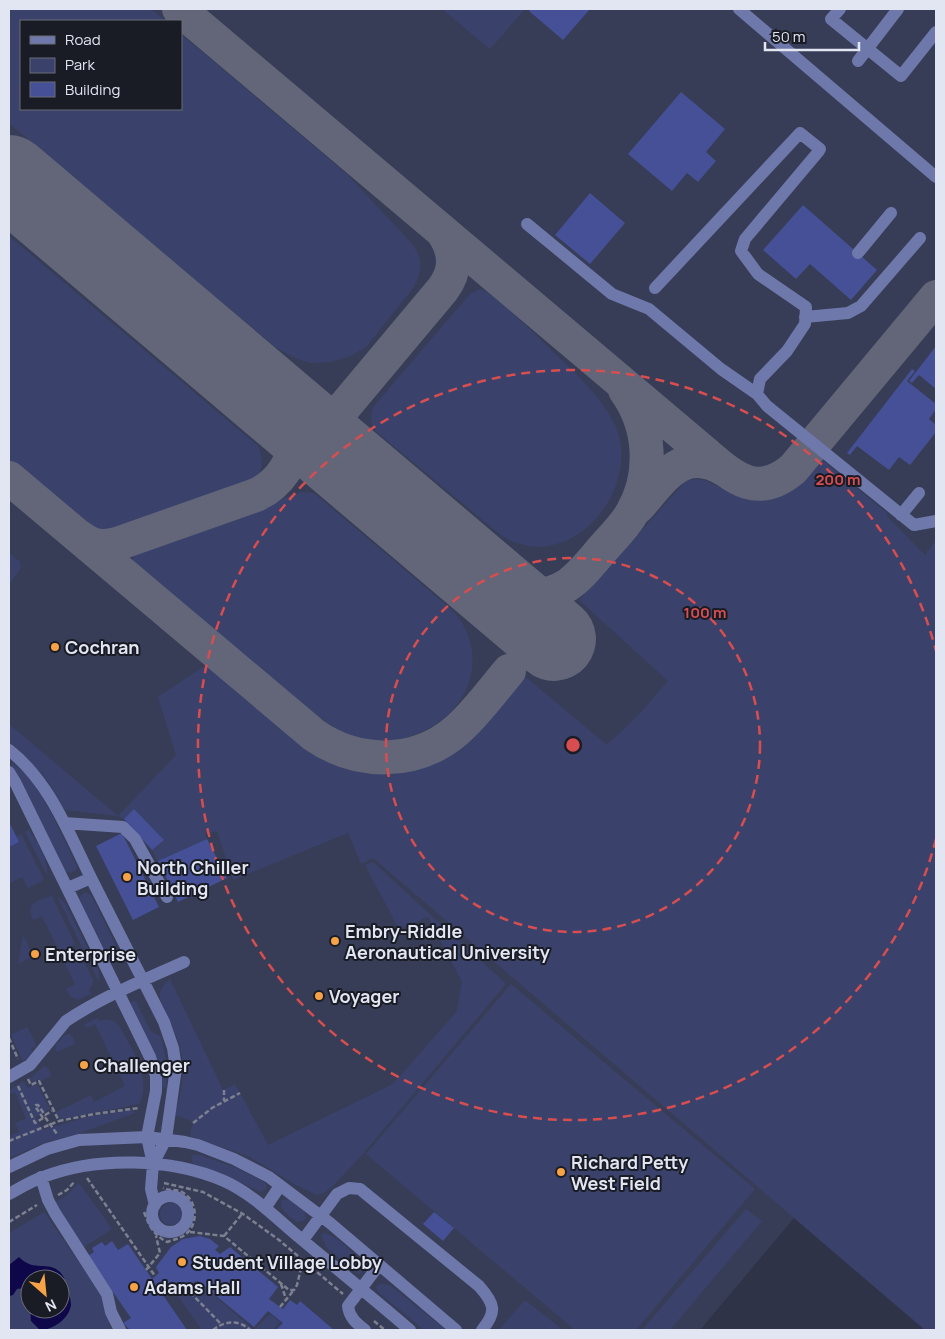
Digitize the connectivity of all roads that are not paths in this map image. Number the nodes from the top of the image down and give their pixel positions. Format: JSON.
{"nodes":[{"id":1,"x":739,"y":9,"type":"edge"},
{"id":2,"x":840,"y":9,"type":"edge"},
{"id":3,"x":898,"y":9,"type":"edge"},
{"id":4,"x":936,"y":32,"type":"edge"},
{"id":5,"x":866,"y":49,"type":"junction"},
{"id":6,"x":858,"y":61,"type":"dead end"},
{"id":7,"x":936,"y":177,"type":"edge"},
{"id":8,"x":891,"y":214,"type":"dead end"},
{"id":9,"x":527,"y":224,"type":"dead end"},
{"id":10,"x":920,"y":238,"type":"dead end"},
{"id":11,"x":858,"y":253,"type":"dead end"},
{"id":12,"x":655,"y":288,"type":"dead end"},
{"id":13,"x":805,"y":317,"type":"junction"},
{"id":14,"x":756,"y":394,"type":"junction"},
{"id":15,"x":919,"y":493,"type":"dead end"},
{"id":16,"x":901,"y":515,"type":"junction"},
{"id":17,"x":936,"y":521,"type":"edge"},
{"id":18,"x":9,"y":750,"type":"edge"},
{"id":19,"x":9,"y":772,"type":"edge"},
{"id":20,"x":64,"y":823,"type":"junction"},
{"id":21,"x":90,"y":878,"type":"junction"},
{"id":22,"x":68,"y":888,"type":"junction"},
{"id":23,"x":167,"y":897,"type":"dead end"},
{"id":24,"x":184,"y":962,"type":"dead end"},
{"id":25,"x":143,"y":980,"type":"junction"},
{"id":26,"x":119,"y":993,"type":"junction"},
{"id":27,"x":9,"y":1077,"type":"edge"},
{"id":28,"x":147,"y":1137,"type":"junction"},
{"id":29,"x":166,"y":1139,"type":"junction"},
{"id":30,"x":153,"y":1164,"type":"junction"},
{"id":31,"x":9,"y":1167,"type":"edge"},
{"id":32,"x":41,"y":1177,"type":"junction"},
{"id":33,"x":280,"y":1186,"type":"junction"},
{"id":34,"x":9,"y":1194,"type":"edge"},
{"id":35,"x":149,"y":1207,"type":"road end"},
{"id":36,"x":265,"y":1208,"type":"junction"},
{"id":37,"x":320,"y":1216,"type":"junction"},
{"id":38,"x":303,"y":1240,"type":"junction"},
{"id":39,"x":379,"y":1265,"type":"junction"},
{"id":40,"x":360,"y":1288,"type":"junction"},
{"id":41,"x":120,"y":1330,"type":"edge"},
{"id":42,"x":365,"y":1330,"type":"edge"},
{"id":43,"x":410,"y":1330,"type":"edge"},
{"id":44,"x":456,"y":1330,"type":"edge"},
{"id":45,"x":482,"y":1330,"type":"edge"}],
"edges":[{"from":1,"to":7,"type":"street"},
{"from":2,"to":5,"type":"street"},
{"from":3,"to":5,"type":"street"},
{"from":4,"to":5,"type":"street"},
{"from":5,"to":6,"type":"street"},
{"from":8,"to":11,"type":"street"},
{"from":9,"to":14,"type":"street"},
{"from":10,"to":13,"type":"street"},
{"from":12,"to":13,"type":"street"},
{"from":13,"to":14,"type":"street"},
{"from":14,"to":16,"type":"street"},
{"from":15,"to":16,"type":"street"},
{"from":16,"to":17,"type":"street"},
{"from":18,"to":20,"type":"street"},
{"from":19,"to":22,"type":"street"},
{"from":20,"to":21,"type":"street"},
{"from":20,"to":23,"type":"street"},
{"from":21,"to":22,"type":"street"},
{"from":21,"to":25,"type":"street"},
{"from":22,"to":26,"type":"street"},
{"from":24,"to":25,"type":"street"},
{"from":25,"to":26,"type":"street"},
{"from":25,"to":29,"type":"street"},
{"from":26,"to":27,"type":"street"},
{"from":26,"to":28,"type":"street"},
{"from":28,"to":29,"type":"street"},
{"from":28,"to":30,"type":"street"},
{"from":28,"to":31,"type":"street"},
{"from":29,"to":30,"type":"street"},
{"from":29,"to":33,"type":"street"},
{"from":30,"to":32,"type":"street"},
{"from":30,"to":35,"type":"street"},
{"from":30,"to":36,"type":"street"},
{"from":32,"to":34,"type":"street"},
{"from":32,"to":41,"type":"street"},
{"from":33,"to":36,"type":"street"},
{"from":33,"to":37,"type":"street"},
{"from":36,"to":38,"type":"street"},
{"from":37,"to":38,"type":"street"},
{"from":37,"to":39,"type":"street"},
{"from":37,"to":45,"type":"street"},
{"from":38,"to":40,"type":"street"},
{"from":39,"to":40,"type":"street"},
{"from":39,"to":44,"type":"street"},
{"from":40,"to":42,"type":"street"},
{"from":40,"to":43,"type":"street"}]}
